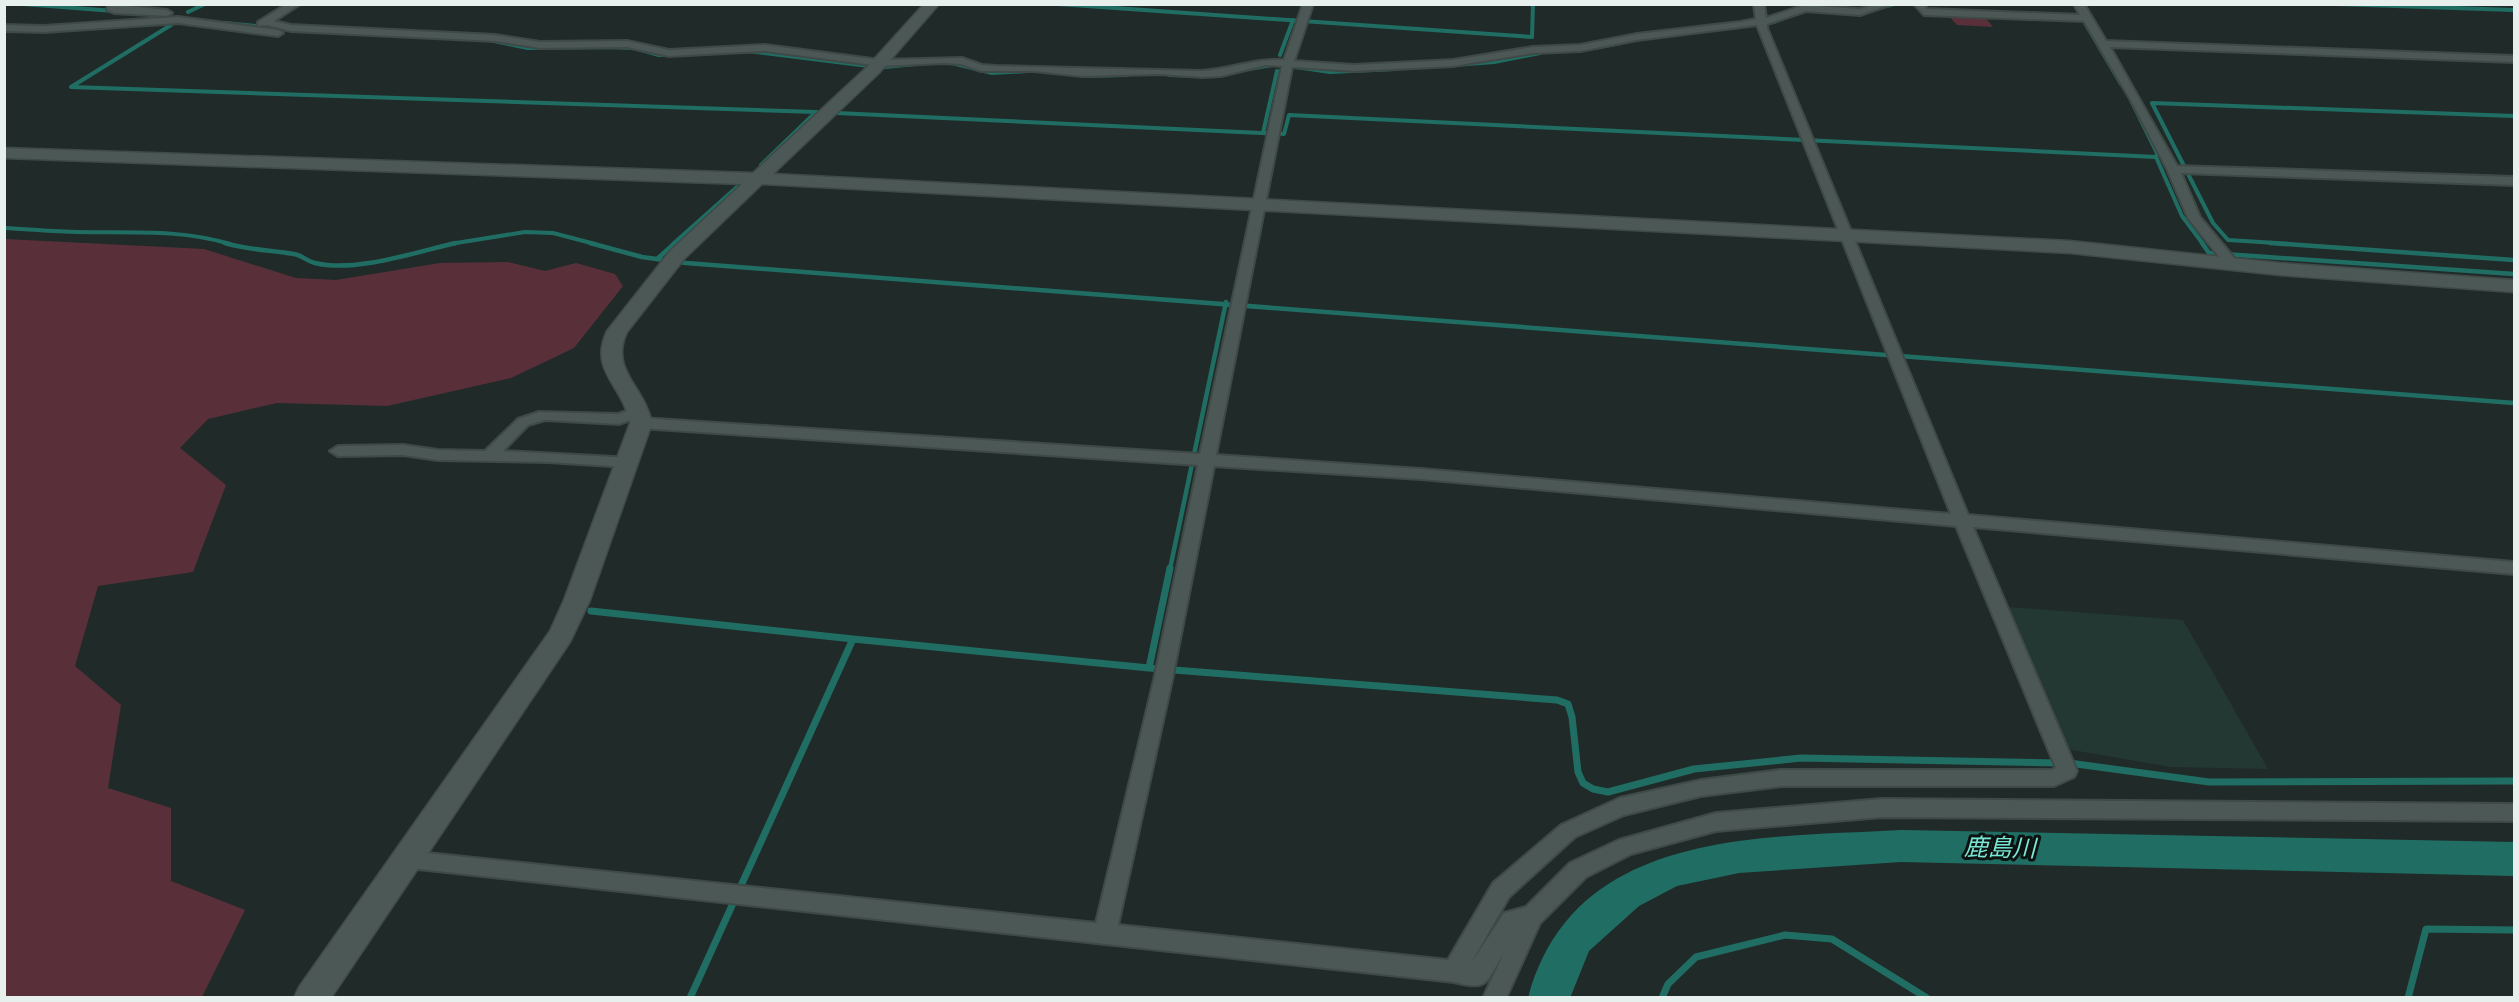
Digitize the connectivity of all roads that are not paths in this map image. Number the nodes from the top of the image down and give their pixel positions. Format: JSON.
{"nodes":[{"id":1,"x":113,"y":4,"type":"edge"},
{"id":2,"x":295,"y":4,"type":"edge"},
{"id":3,"x":932,"y":4,"type":"edge"},
{"id":4,"x":1308,"y":4,"type":"edge"},
{"id":5,"x":1759,"y":4,"type":"edge"},
{"id":6,"x":1887,"y":4,"type":"edge"},
{"id":7,"x":1919,"y":4,"type":"edge"},
{"id":8,"x":2079,"y":4,"type":"edge"},
{"id":9,"x":2087,"y":18,"type":"junction"},
{"id":10,"x":185,"y":20,"type":"junction"},
{"id":11,"x":266,"y":22,"type":"junction"},
{"id":12,"x":1762,"y":24,"type":"junction"},
{"id":13,"x":4,"y":28,"type":"edge"},
{"id":14,"x":256,"y":28,"type":"junction"},
{"id":15,"x":2104,"y":44,"type":"junction"},
{"id":16,"x":2514,"y":59,"type":"edge"},
{"id":17,"x":1287,"y":65,"type":"junction"},
{"id":18,"x":877,"y":66,"type":"junction"},
{"id":19,"x":4,"y":153,"type":"edge"},
{"id":20,"x":2173,"y":169,"type":"junction"},
{"id":21,"x":759,"y":179,"type":"junction"},
{"id":22,"x":2514,"y":181,"type":"edge"},
{"id":23,"x":1260,"y":206,"type":"junction"},
{"id":24,"x":1848,"y":237,"type":"junction"},
{"id":25,"x":2227,"y":258,"type":"junction"},
{"id":26,"x":2514,"y":286,"type":"edge"},
{"id":27,"x":640,"y":417,"type":"junction"},
{"id":28,"x":338,"y":451,"type":"dead end"},
{"id":29,"x":490,"y":455,"type":"junction"},
{"id":30,"x":1198,"y":459,"type":"junction"},
{"id":31,"x":627,"y":462,"type":"junction"},
{"id":32,"x":1963,"y":521,"type":"junction"},
{"id":33,"x":2514,"y":568,"type":"edge"},
{"id":34,"x":2514,"y":813,"type":"edge"},
{"id":35,"x":408,"y":860,"type":"junction"},
{"id":36,"x":1533,"y":916,"type":"junction"},
{"id":37,"x":1105,"y":934,"type":"junction"},
{"id":38,"x":1454,"y":971,"type":"junction"},
{"id":39,"x":311,"y":998,"type":"edge"},
{"id":40,"x":1494,"y":998,"type":"edge"}],
"edges":[{"from":1,"to":10,"type":"street"},
{"from":2,"to":11,"type":"street"},
{"from":3,"to":18,"type":"street"},
{"from":4,"to":17,"type":"street"},
{"from":5,"to":12,"type":"street"},
{"from":6,"to":12,"type":"street"},
{"from":7,"to":9,"type":"street"},
{"from":8,"to":9,"type":"street"},
{"from":9,"to":15,"type":"street"},
{"from":10,"to":13,"type":"street"},
{"from":10,"to":14,"type":"street"},
{"from":11,"to":14,"type":"street"},
{"from":11,"to":18,"type":"street"},
{"from":12,"to":17,"type":"street"},
{"from":12,"to":24,"type":"street"},
{"from":14,"to":18,"type":"street"},
{"from":15,"to":16,"type":"street"},
{"from":15,"to":20,"type":"street"},
{"from":17,"to":18,"type":"street"},
{"from":17,"to":23,"type":"street"},
{"from":18,"to":21,"type":"street"},
{"from":19,"to":21,"type":"street"},
{"from":20,"to":22,"type":"street"},
{"from":20,"to":25,"type":"street"},
{"from":21,"to":23,"type":"street"},
{"from":21,"to":27,"type":"street"},
{"from":23,"to":24,"type":"street"},
{"from":23,"to":30,"type":"street"},
{"from":24,"to":25,"type":"street"},
{"from":24,"to":32,"type":"street"},
{"from":25,"to":26,"type":"street"},
{"from":27,"to":29,"type":"street"},
{"from":27,"to":30,"type":"street"},
{"from":27,"to":31,"type":"street"},
{"from":28,"to":29,"type":"street"},
{"from":29,"to":31,"type":"street"},
{"from":30,"to":32,"type":"street"},
{"from":30,"to":37,"type":"street"},
{"from":31,"to":35,"type":"street"},
{"from":32,"to":33,"type":"street"},
{"from":32,"to":38,"type":"street"},
{"from":34,"to":36,"type":"street"},
{"from":35,"to":37,"type":"street"},
{"from":35,"to":39,"type":"street"},
{"from":36,"to":38,"type":"street"},
{"from":36,"to":40,"type":"street"},
{"from":37,"to":38,"type":"street"}]}
